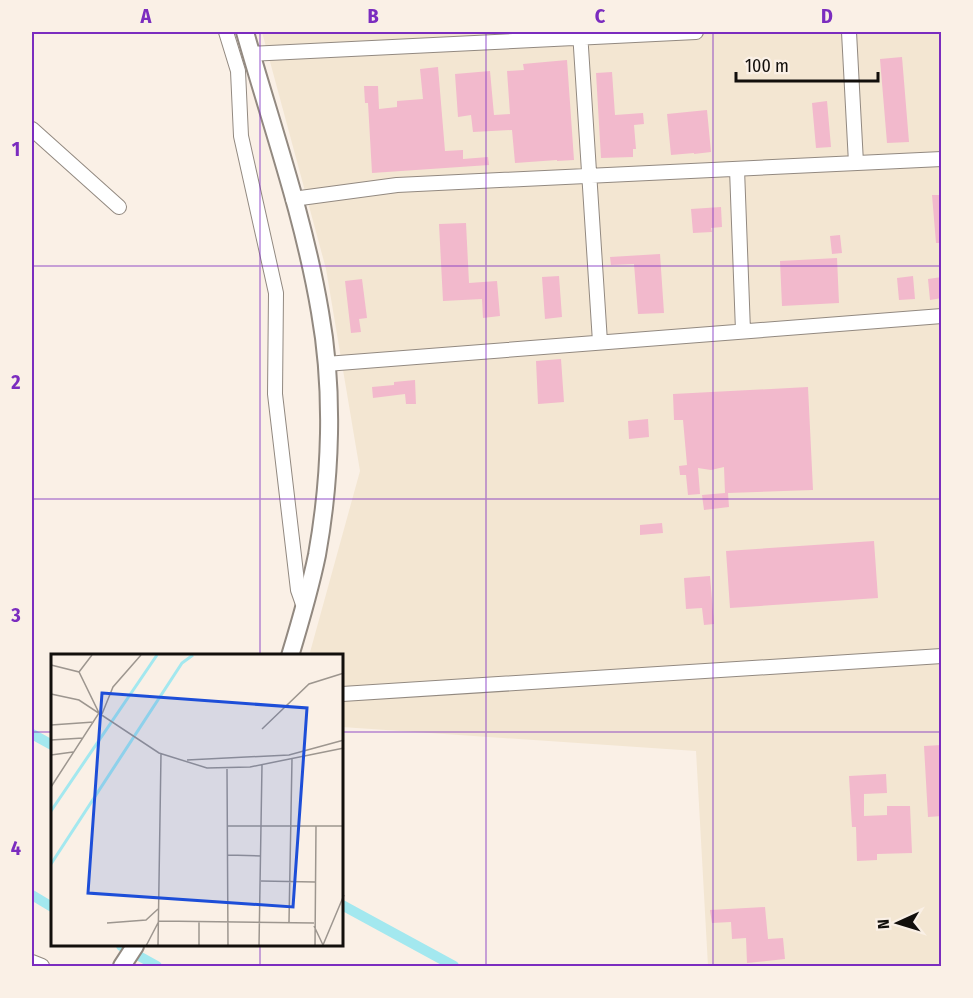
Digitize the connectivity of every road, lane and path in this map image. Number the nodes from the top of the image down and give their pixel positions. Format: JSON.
{"nodes":[{"id":1,"x":226,"y":32,"type":"edge"},
{"id":2,"x":245,"y":32,"type":"edge"},
{"id":3,"x":696,"y":32,"type":"edge"},
{"id":4,"x":849,"y":32,"type":"edge"},
{"id":5,"x":580,"y":34,"type":"edge"},
{"id":6,"x":251,"y":54,"type":"junction"},
{"id":7,"x":32,"y":129,"type":"edge"},
{"id":8,"x":942,"y":159,"type":"edge"},
{"id":9,"x":856,"y":163,"type":"junction"},
{"id":10,"x":737,"y":169,"type":"junction"},
{"id":11,"x":590,"y":176,"type":"junction"},
{"id":12,"x":293,"y":199,"type":"junction"},
{"id":13,"x":119,"y":207,"type":"dead end"},
{"id":14,"x":942,"y":316,"type":"edge"},
{"id":15,"x":743,"y":331,"type":"junction"},
{"id":16,"x":600,"y":342,"type":"junction"},
{"id":17,"x":326,"y":364,"type":"junction"},
{"id":18,"x":304,"y":608,"type":"junction"},
{"id":19,"x":291,"y":654,"type":"edge"},
{"id":20,"x":942,"y":656,"type":"edge"},
{"id":21,"x":344,"y":694,"type":"edge"},
{"id":22,"x":134,"y":947,"type":"edge"},
{"id":23,"x":32,"y":962,"type":"edge"},
{"id":24,"x":42,"y":966,"type":"edge"},
{"id":25,"x":122,"y":966,"type":"edge"}],
"edges":[{"from":1,"to":18,"type":"street"},
{"from":2,"to":6,"type":"main road"},
{"from":3,"to":5,"type":"street"},
{"from":4,"to":9,"type":"street"},
{"from":5,"to":6,"type":"street"},
{"from":5,"to":11,"type":"street"},
{"from":6,"to":12,"type":"main road"},
{"from":7,"to":13,"type":"street"},
{"from":8,"to":9,"type":"street"},
{"from":9,"to":10,"type":"street"},
{"from":10,"to":11,"type":"street"},
{"from":10,"to":15,"type":"street"},
{"from":11,"to":12,"type":"street"},
{"from":11,"to":16,"type":"street"},
{"from":12,"to":17,"type":"main road"},
{"from":14,"to":15,"type":"street"},
{"from":15,"to":16,"type":"street"},
{"from":16,"to":17,"type":"street"},
{"from":17,"to":18,"type":"main road"},
{"from":18,"to":19,"type":"main road"},
{"from":20,"to":21,"type":"street"},
{"from":22,"to":25,"type":"main road"},
{"from":23,"to":24,"type":"street"}]}
